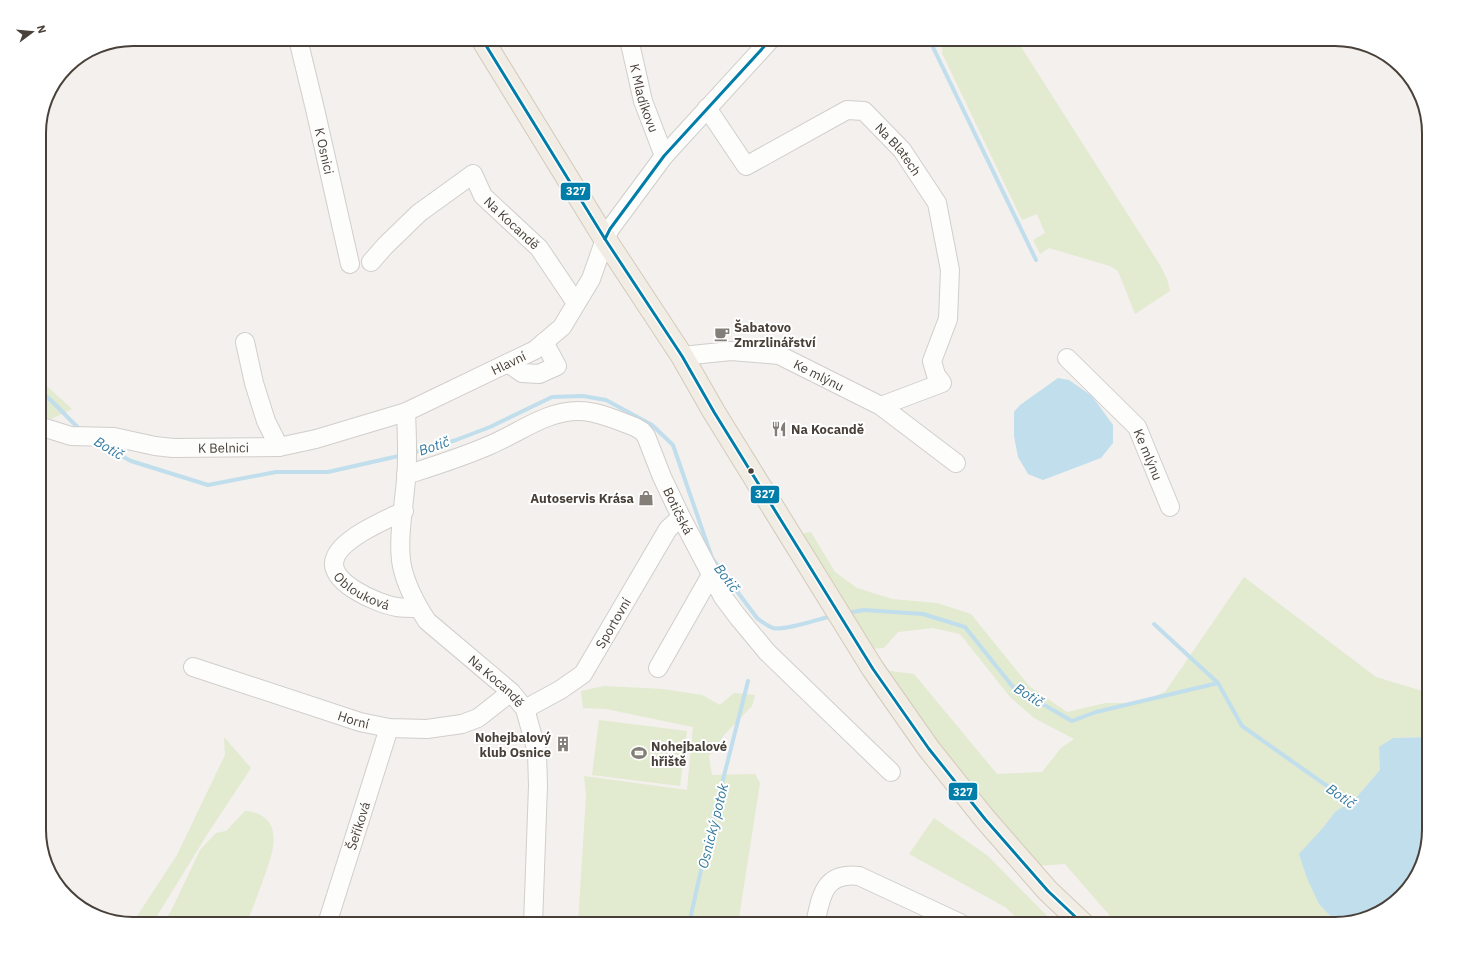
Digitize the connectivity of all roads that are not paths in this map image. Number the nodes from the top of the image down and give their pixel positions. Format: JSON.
{"nodes":[{"id":1,"x":300,"y":46,"type":"edge"},
{"id":2,"x":486,"y":46,"type":"edge"},
{"id":3,"x":631,"y":46,"type":"edge"},
{"id":4,"x":765,"y":46,"type":"edge"},
{"id":5,"x":707,"y":108,"type":"junction"},
{"id":6,"x":664,"y":156,"type":"junction"},
{"id":7,"x":605,"y":239,"type":"junction"},
{"id":8,"x":371,"y":262,"type":"dead end"},
{"id":9,"x":350,"y":264,"type":"dead end"},
{"id":10,"x":576,"y":303,"type":"junction"},
{"id":11,"x":245,"y":342,"type":"dead end"},
{"id":12,"x":544,"y":342,"type":"junction"},
{"id":13,"x":682,"y":356,"type":"junction"},
{"id":14,"x":1067,"y":358,"type":"dead end"},
{"id":15,"x":508,"y":363,"type":"junction"},
{"id":16,"x":881,"y":406,"type":"junction"},
{"id":17,"x":406,"y":412,"type":"junction"},
{"id":18,"x":46,"y":428,"type":"edge"},
{"id":19,"x":279,"y":447,"type":"junction"},
{"id":20,"x":956,"y":463,"type":"dead end"},
{"id":21,"x":406,"y":468,"type":"junction"},
{"id":22,"x":1170,"y":507,"type":"dead end"},
{"id":23,"x":404,"y":510,"type":"junction"},
{"id":24,"x":681,"y":517,"type":"junction"},
{"id":25,"x":711,"y":575,"type":"junction"},
{"id":26,"x":418,"y":608,"type":"junction"},
{"id":27,"x":193,"y":667,"type":"dead end"},
{"id":28,"x":658,"y":668,"type":"dead end"},
{"id":29,"x":512,"y":692,"type":"junction"},
{"id":30,"x":525,"y":709,"type":"junction"},
{"id":31,"x":389,"y":728,"type":"junction"},
{"id":32,"x":891,"y":772,"type":"dead end"},
{"id":33,"x":329,"y":917,"type":"edge"},
{"id":34,"x":533,"y":917,"type":"edge"},
{"id":35,"x":816,"y":917,"type":"edge"},
{"id":36,"x":947,"y":917,"type":"edge"},
{"id":37,"x":1076,"y":917,"type":"edge"}],
"edges":[{"from":1,"to":9,"type":"street","name":"K Osnici"},
{"from":2,"to":7,"type":"main road"},
{"from":3,"to":6,"type":"street","name":"K Mladíkovu"},
{"from":4,"to":5,"type":"street","name":"Hlavní"},
{"from":5,"to":6,"type":"street","name":"Hlavní"},
{"from":5,"to":16,"type":"street","name":"Na Blatech"},
{"from":6,"to":7,"type":"street","name":"Hlavní"},
{"from":7,"to":10,"type":"street","name":"Hlavní"},
{"from":7,"to":13,"type":"main road"},
{"from":8,"to":10,"type":"street","name":"Na Kocandě"},
{"from":10,"to":12,"type":"street","name":"Hlavní"},
{"from":11,"to":19,"type":"street"},
{"from":12,"to":15,"type":"street","name":"Hlavní"},
{"from":12,"to":15,"type":"street"},
{"from":13,"to":16,"type":"street","name":"Ke mlýnu"},
{"from":13,"to":37,"type":"main road"},
{"from":14,"to":22,"type":"street","name":"Ke mlýnu"},
{"from":15,"to":17,"type":"street","name":"Hlavní"},
{"from":16,"to":20,"type":"street","name":"Ke mlýnu"},
{"from":17,"to":19,"type":"street","name":"K Belnici"},
{"from":17,"to":21,"type":"street"},
{"from":18,"to":19,"type":"street","name":"K Belnici"},
{"from":21,"to":23,"type":"street","name":"Na Kocandě"},
{"from":21,"to":24,"type":"street","name":"Botičská"},
{"from":23,"to":26,"type":"street","name":"Na Kocandě"},
{"from":23,"to":26,"type":"street","name":"Oblouková"},
{"from":24,"to":25,"type":"street","name":"Botičská"},
{"from":24,"to":30,"type":"street","name":"Sportovní"},
{"from":25,"to":28,"type":"street"},
{"from":25,"to":32,"type":"street","name":"Botičská"},
{"from":26,"to":29,"type":"street","name":"Na Kocandě"},
{"from":27,"to":31,"type":"street","name":"Horní"},
{"from":29,"to":30,"type":"street","name":"Na Kocandě"},
{"from":29,"to":31,"type":"street","name":"Horní"},
{"from":30,"to":34,"type":"street","name":"Na Kocandě"},
{"from":31,"to":33,"type":"street","name":"Šeříková"},
{"from":35,"to":36,"type":"street"}]}
